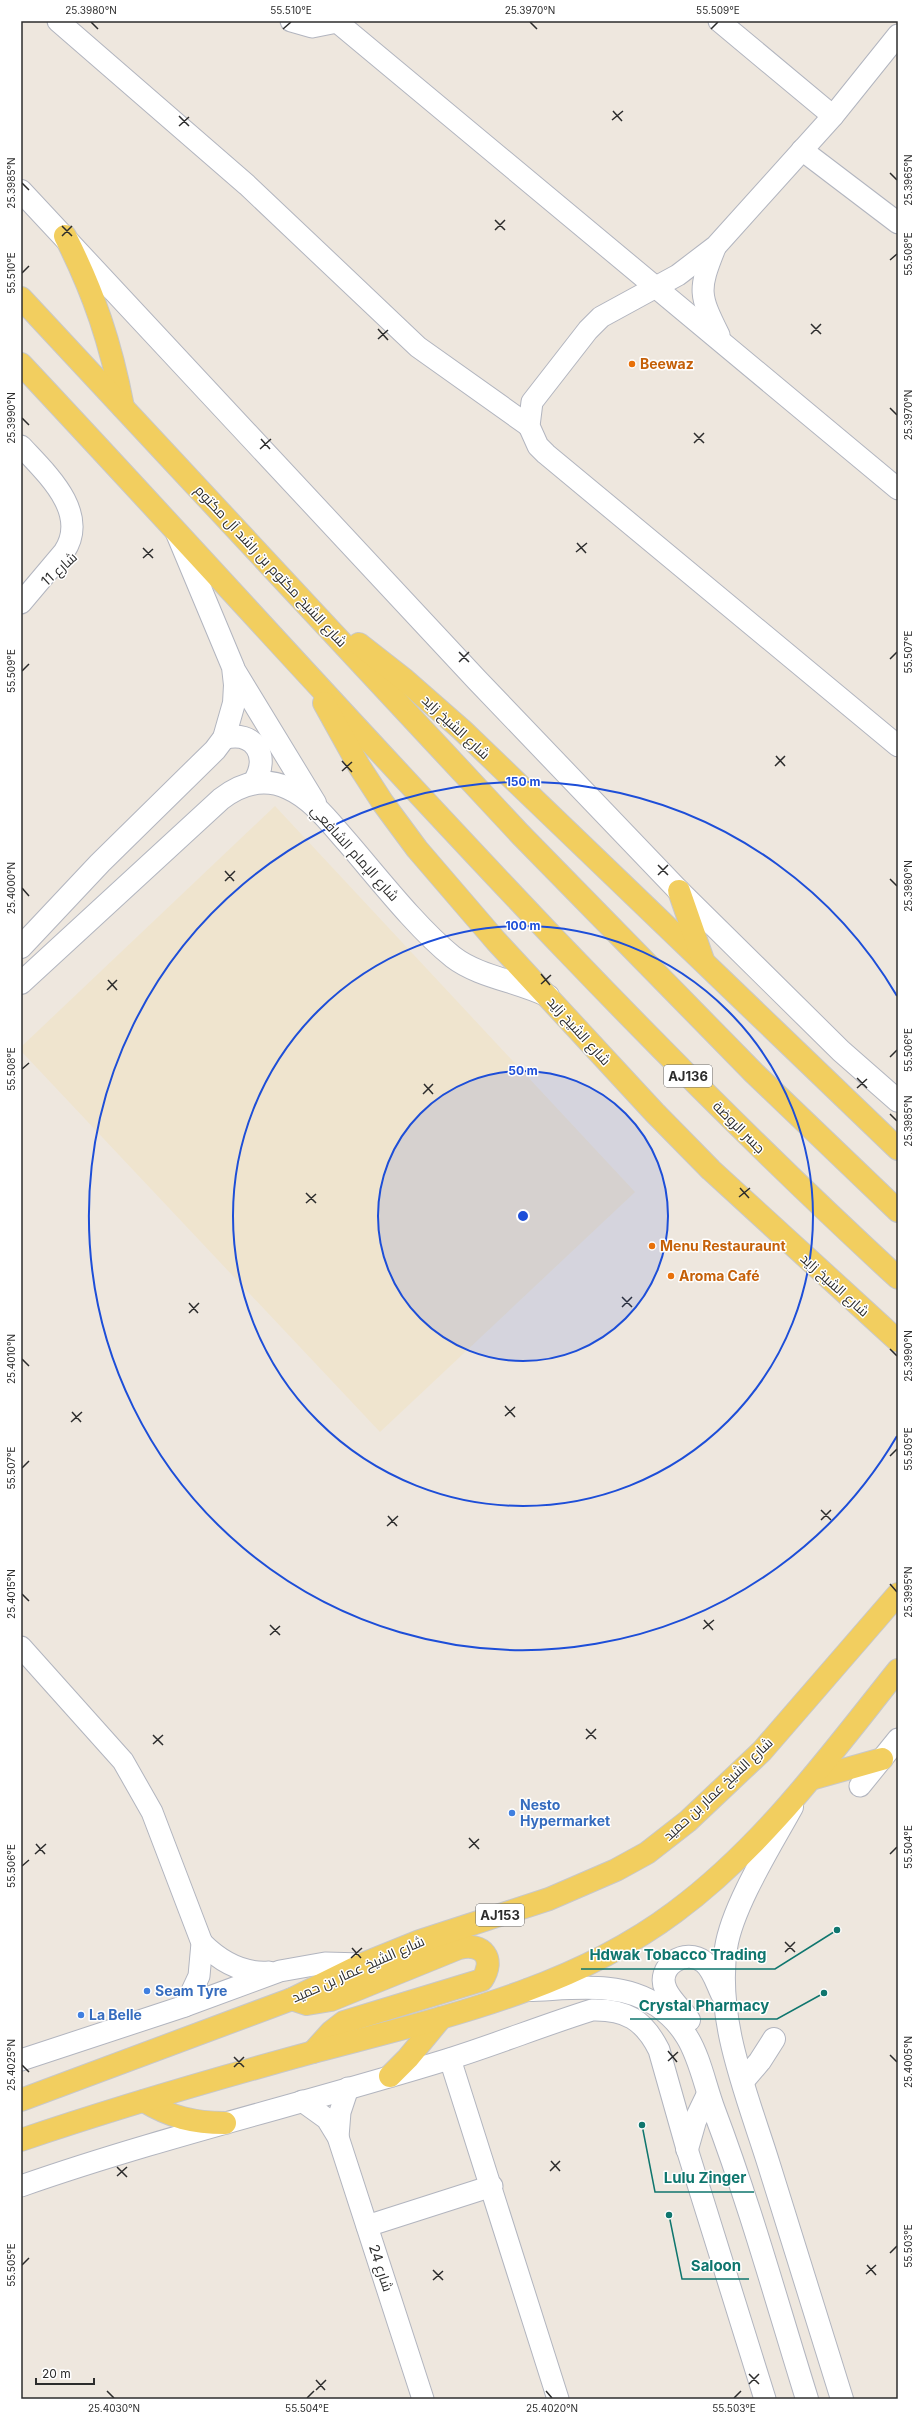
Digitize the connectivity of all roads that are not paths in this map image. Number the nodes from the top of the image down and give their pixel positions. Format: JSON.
{"nodes":[{"id":1,"x":58,"y":21,"type":"edge"},
{"id":2,"x":291,"y":21,"type":"edge"},
{"id":3,"x":337,"y":21,"type":"edge"},
{"id":4,"x":719,"y":21,"type":"edge"},
{"id":5,"x":898,"y":35,"type":"edge"},
{"id":6,"x":833,"y":116,"type":"junction"},
{"id":7,"x":802,"y":150,"type":"junction"},
{"id":8,"x":21,"y":191,"type":"edge"},
{"id":9,"x":898,"y":222,"type":"edge"},
{"id":10,"x":65,"y":236,"type":"junction"},
{"id":11,"x":716,"y":246,"type":"junction"},
{"id":12,"x":657,"y":287,"type":"junction"},
{"id":13,"x":21,"y":298,"type":"edge"},
{"id":14,"x":724,"y":344,"type":"junction"},
{"id":15,"x":21,"y":364,"type":"edge"},
{"id":16,"x":123,"y":407,"type":"junction"},
{"id":17,"x":529,"y":426,"type":"junction"},
{"id":18,"x":21,"y":446,"type":"edge"},
{"id":19,"x":898,"y":489,"type":"edge"},
{"id":20,"x":176,"y":529,"type":"junction"},
{"id":21,"x":26,"y":598,"type":"edge"},
{"id":22,"x":317,"y":614,"type":"junction"},
{"id":23,"x":233,"y":667,"type":"junction"},
{"id":24,"x":312,"y":679,"type":"junction"},
{"id":25,"x":224,"y":738,"type":"junction"},
{"id":26,"x":898,"y":746,"type":"edge"},
{"id":27,"x":254,"y":782,"type":"junction"},
{"id":28,"x":319,"y":810,"type":"junction"},
{"id":29,"x":680,"y":891,"type":"junction"},
{"id":30,"x":24,"y":942,"type":"edge"},
{"id":31,"x":704,"y":964,"type":"junction"},
{"id":32,"x":21,"y":983,"type":"edge"},
{"id":33,"x":548,"y":996,"type":"junction"},
{"id":34,"x":898,"y":1101,"type":"edge"},
{"id":35,"x":898,"y":1149,"type":"edge"},
{"id":36,"x":898,"y":1211,"type":"edge"},
{"id":37,"x":898,"y":1278,"type":"edge"},
{"id":38,"x":896,"y":1341,"type":"edge"},
{"id":39,"x":896,"y":1594,"type":"edge"},
{"id":40,"x":21,"y":1647,"type":"edge"},
{"id":41,"x":898,"y":1670,"type":"edge"},
{"id":42,"x":898,"y":1739,"type":"edge"},
{"id":43,"x":882,"y":1759,"type":"junction"},
{"id":44,"x":811,"y":1779,"type":"junction"},
{"id":45,"x":860,"y":1786,"type":"dead end"},
{"id":46,"x":798,"y":1796,"type":"junction"},
{"id":47,"x":202,"y":1943,"type":"junction"},
{"id":48,"x":363,"y":1964,"type":"junction"},
{"id":49,"x":280,"y":1971,"type":"junction"},
{"id":50,"x":527,"y":1990,"type":"junction"},
{"id":51,"x":292,"y":1999,"type":"junction"},
{"id":52,"x":725,"y":2001,"type":"junction"},
{"id":53,"x":185,"y":2006,"type":"junction"},
{"id":54,"x":442,"y":2018,"type":"junction"},
{"id":55,"x":774,"y":2039,"type":"dead end"},
{"id":56,"x":313,"y":2052,"type":"junction"},
{"id":57,"x":450,"y":2059,"type":"junction"},
{"id":58,"x":21,"y":2060,"type":"edge"},
{"id":59,"x":390,"y":2076,"type":"junction"},
{"id":60,"x":743,"y":2081,"type":"junction"},
{"id":61,"x":348,"y":2088,"type":"junction"},
{"id":62,"x":708,"y":2094,"type":"junction"},
{"id":63,"x":21,"y":2100,"type":"edge"},
{"id":64,"x":144,"y":2101,"type":"junction"},
{"id":65,"x":302,"y":2101,"type":"junction"},
{"id":66,"x":225,"y":2123,"type":"junction"},
{"id":67,"x":338,"y":2137,"type":"junction"},
{"id":68,"x":21,"y":2140,"type":"edge"},
{"id":69,"x":728,"y":2147,"type":"junction"},
{"id":70,"x":687,"y":2149,"type":"junction"},
{"id":71,"x":21,"y":2186,"type":"edge"},
{"id":72,"x":492,"y":2186,"type":"junction"},
{"id":73,"x":367,"y":2226,"type":"junction"},
{"id":74,"x":417,"y":2397,"type":"edge"},
{"id":75,"x":558,"y":2399,"type":"edge"},
{"id":76,"x":765,"y":2399,"type":"edge"},
{"id":77,"x":807,"y":2399,"type":"edge"},
{"id":78,"x":842,"y":2399,"type":"edge"}],
"edges":[{"from":1,"to":17,"type":"street"},
{"from":2,"to":3,"type":"street"},
{"from":3,"to":12,"type":"street"},
{"from":4,"to":6,"type":"street"},
{"from":5,"to":6,"type":"street"},
{"from":6,"to":7,"type":"street"},
{"from":7,"to":9,"type":"street"},
{"from":7,"to":11,"type":"street"},
{"from":8,"to":10,"type":"street"},
{"from":10,"to":16,"type":"main road"},
{"from":10,"to":29,"type":"street"},
{"from":11,"to":12,"type":"street"},
{"from":11,"to":14,"type":"street"},
{"from":12,"to":14,"type":"street"},
{"from":12,"to":17,"type":"street"},
{"from":13,"to":16,"type":"main road","name":"شارع الشيخ مكتوم بن راشد آل مكتوم"},
{"from":14,"to":19,"type":"street"},
{"from":15,"to":20,"type":"main road"},
{"from":16,"to":22,"type":"main road","name":"شارع الشيخ مكتوم بن راشد آل مكتوم"},
{"from":17,"to":26,"type":"street"},
{"from":18,"to":21,"type":"street","name":"شارع 11"},
{"from":20,"to":23,"type":"street"},
{"from":20,"to":24,"type":"main road"},
{"from":22,"to":31,"type":"main road","name":"شارع الشيخ زايد"},
{"from":22,"to":36,"type":"main road","name":"شارع الشيخ مكتوم بن راشد آل مكتوم"},
{"from":23,"to":25,"type":"street"},
{"from":23,"to":28,"type":"street"},
{"from":24,"to":33,"type":"main road","name":"شارع الشيخ زايد"},
{"from":24,"to":37,"type":"main road","name":"جسر الروضة","number":"AJ136"},
{"from":25,"to":27,"type":"street"},
{"from":25,"to":30,"type":"street"},
{"from":27,"to":28,"type":"street","name":"شارع الإمام الشافعي"},
{"from":27,"to":32,"type":"street","name":"شارع الإمام الشافعي"},
{"from":28,"to":33,"type":"street","name":"شارع الإمام الشافعي"},
{"from":29,"to":31,"type":"main road"},
{"from":29,"to":34,"type":"street"},
{"from":31,"to":35,"type":"main road","name":"شارع الشيخ زايد"},
{"from":33,"to":38,"type":"main road","name":"شارع الشيخ زايد"},
{"from":39,"to":48,"type":"main road","name":"شارع الشيخ عمار بن حميد","number":"AJ153"},
{"from":40,"to":47,"type":"street"},
{"from":41,"to":44,"type":"main road"},
{"from":42,"to":43,"type":"street"},
{"from":43,"to":44,"type":"main road"},
{"from":43,"to":45,"type":"street"},
{"from":44,"to":46,"type":"main road"},
{"from":46,"to":50,"type":"main road"},
{"from":46,"to":52,"type":"street"},
{"from":47,"to":49,"type":"street"},
{"from":47,"to":53,"type":"street"},
{"from":48,"to":49,"type":"street"},
{"from":48,"to":51,"type":"main road","name":"شارع الشيخ عمار بن حميد","number":"AJ153"},
{"from":49,"to":53,"type":"street"},
{"from":50,"to":54,"type":"main road"},
{"from":50,"to":62,"type":"street"},
{"from":51,"to":56,"type":"main road"},
{"from":51,"to":63,"type":"main road","name":"شارع الشيخ عمار بن حميد","number":"AJ153"},
{"from":52,"to":60,"type":"street"},
{"from":52,"to":69,"type":"street"},
{"from":53,"to":58,"type":"street"},
{"from":54,"to":56,"type":"main road"},
{"from":54,"to":59,"type":"main road"},
{"from":55,"to":60,"type":"street"},
{"from":56,"to":64,"type":"main road"},
{"from":57,"to":59,"type":"street"},
{"from":57,"to":70,"type":"street"},
{"from":57,"to":72,"type":"street"},
{"from":59,"to":61,"type":"street"},
{"from":60,"to":78,"type":"street"},
{"from":61,"to":65,"type":"street"},
{"from":61,"to":67,"type":"street","name":"شارع 24"},
{"from":62,"to":69,"type":"street"},
{"from":62,"to":70,"type":"street"},
{"from":64,"to":66,"type":"main road"},
{"from":64,"to":68,"type":"main road"},
{"from":65,"to":66,"type":"street"},
{"from":65,"to":67,"type":"street","name":"شارع 24"},
{"from":66,"to":71,"type":"street"},
{"from":67,"to":73,"type":"street","name":"شارع 24"},
{"from":69,"to":77,"type":"street"},
{"from":70,"to":76,"type":"street"},
{"from":72,"to":73,"type":"street"},
{"from":72,"to":75,"type":"street"},
{"from":73,"to":74,"type":"street","name":"شارع 24"}]}
